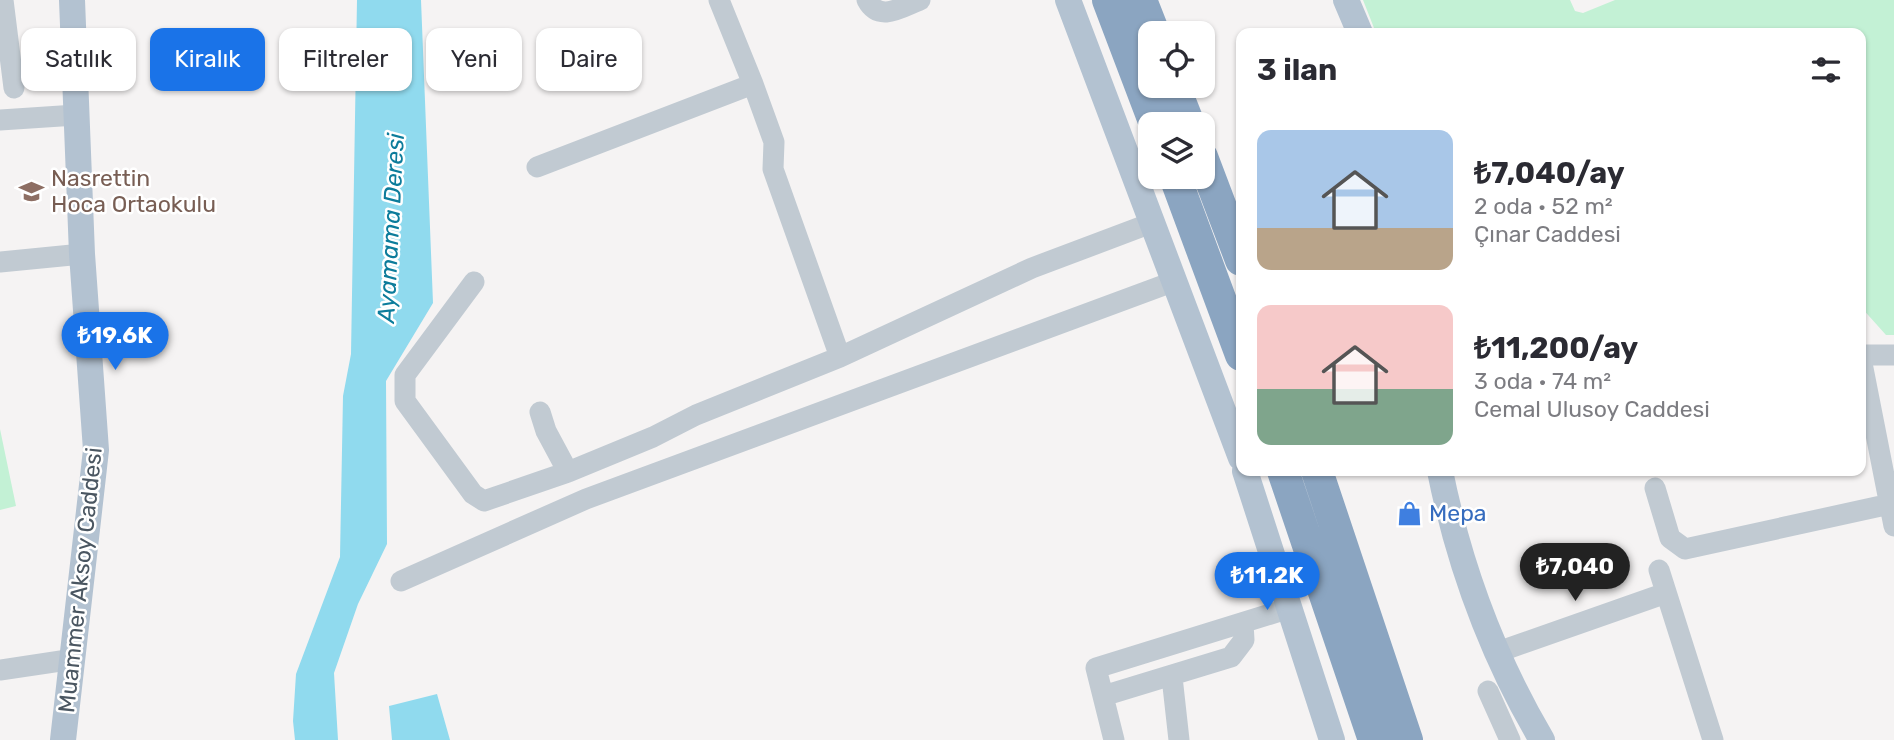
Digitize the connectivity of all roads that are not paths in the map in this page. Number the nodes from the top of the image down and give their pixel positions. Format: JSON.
{"nodes":[{"id":1,"x":3,"y":0,"type":"edge"},
{"id":2,"x":72,"y":0,"type":"edge"},
{"id":3,"x":719,"y":0,"type":"edge"},
{"id":4,"x":867,"y":0,"type":"edge"},
{"id":5,"x":920,"y":0,"type":"edge"},
{"id":6,"x":1069,"y":0,"type":"edge"},
{"id":7,"x":1108,"y":0,"type":"edge"},
{"id":8,"x":1141,"y":0,"type":"edge"},
{"id":9,"x":1346,"y":0,"type":"edge"},
{"id":10,"x":1149,"y":21,"type":"edge"},
{"id":11,"x":1358,"y":28,"type":"edge"},
{"id":12,"x":753,"y":84,"type":"junction"},
{"id":13,"x":14,"y":88,"type":"dead end"},
{"id":14,"x":1150,"y":112,"type":"edge"},
{"id":15,"x":76,"y":115,"type":"junction"},
{"id":16,"x":0,"y":120,"type":"edge"},
{"id":17,"x":537,"y":167,"type":"dead end"},
{"id":18,"x":1179,"y":189,"type":"edge"},
{"id":19,"x":1214,"y":189,"type":"edge"},
{"id":20,"x":1154,"y":222,"type":"junction"},
{"id":21,"x":1236,"y":247,"type":"edge"},
{"id":22,"x":82,"y":254,"type":"junction"},
{"id":23,"x":0,"y":262,"type":"edge"},
{"id":24,"x":1175,"y":281,"type":"junction"},
{"id":25,"x":474,"y":282,"type":"dead end"},
{"id":26,"x":1236,"y":342,"type":"edge"},
{"id":27,"x":1866,"y":354,"type":"edge"},
{"id":28,"x":1894,"y":355,"type":"edge"},
{"id":29,"x":839,"y":357,"type":"junction"},
{"id":30,"x":1866,"y":408,"type":"edge"},
{"id":31,"x":540,"y":412,"type":"dead end"},
{"id":32,"x":1868,"y":430,"type":"edge"},
{"id":33,"x":653,"y":437,"type":"junction"},
{"id":34,"x":1236,"y":445,"type":"edge"},
{"id":35,"x":666,"y":469,"type":"junction"},
{"id":36,"x":568,"y":472,"type":"junction"},
{"id":37,"x":1247,"y":476,"type":"edge"},
{"id":38,"x":1285,"y":476,"type":"edge"},
{"id":39,"x":1319,"y":476,"type":"edge"},
{"id":40,"x":1441,"y":476,"type":"edge"},
{"id":41,"x":1655,"y":488,"type":"dead end"},
{"id":42,"x":1890,"y":504,"type":"junction"},
{"id":43,"x":1894,"y":526,"type":"edge"},
{"id":44,"x":1659,"y":570,"type":"dead end"},
{"id":45,"x":401,"y":580,"type":"dead end"},
{"id":46,"x":1666,"y":593,"type":"junction"},
{"id":47,"x":1290,"y":608,"type":"junction"},
{"id":48,"x":1243,"y":623,"type":"junction"},
{"id":49,"x":1498,"y":652,"type":"junction"},
{"id":50,"x":74,"y":659,"type":"junction"},
{"id":51,"x":0,"y":670,"type":"edge"},
{"id":52,"x":1172,"y":677,"type":"junction"},
{"id":53,"x":1488,"y":691,"type":"dead end"},
{"id":54,"x":1103,"y":696,"type":"junction"},
{"id":55,"x":63,"y":740,"type":"edge"},
{"id":56,"x":1114,"y":740,"type":"edge"},
{"id":57,"x":1179,"y":740,"type":"edge"},
{"id":58,"x":1332,"y":740,"type":"edge"},
{"id":59,"x":1374,"y":740,"type":"edge"},
{"id":60,"x":1407,"y":740,"type":"edge"},
{"id":61,"x":1510,"y":740,"type":"edge"},
{"id":62,"x":1542,"y":740,"type":"edge"},
{"id":63,"x":1713,"y":740,"type":"edge"}],
"edges":[{"from":1,"to":13,"type":"street"},
{"from":2,"to":15,"type":"main road","name":"Muammer Aksoy Caddesi"},
{"from":3,"to":12,"type":"street"},
{"from":4,"to":5,"type":"street"},
{"from":6,"to":20,"type":"main road"},
{"from":7,"to":14,"type":"highway"},
{"from":8,"to":10,"type":"highway"},
{"from":9,"to":11,"type":"main road"},
{"from":12,"to":17,"type":"street"},
{"from":12,"to":29,"type":"street"},
{"from":15,"to":16,"type":"street"},
{"from":15,"to":22,"type":"main road","name":"Muammer Aksoy Caddesi"},
{"from":18,"to":26,"type":"highway"},
{"from":19,"to":21,"type":"highway"},
{"from":20,"to":24,"type":"main road"},
{"from":20,"to":29,"type":"street"},
{"from":22,"to":23,"type":"street"},
{"from":22,"to":50,"type":"main road","name":"Muammer Aksoy Caddesi"},
{"from":24,"to":34,"type":"main road"},
{"from":24,"to":35,"type":"street"},
{"from":25,"to":36,"type":"street"},
{"from":27,"to":28,"type":"street"},
{"from":29,"to":33,"type":"street"},
{"from":30,"to":32,"type":"street"},
{"from":31,"to":36,"type":"street"},
{"from":32,"to":42,"type":"street"},
{"from":33,"to":35,"type":"street"},
{"from":33,"to":36,"type":"street"},
{"from":35,"to":45,"type":"street"},
{"from":37,"to":47,"type":"main road"},
{"from":38,"to":59,"type":"highway"},
{"from":39,"to":60,"type":"highway"},
{"from":40,"to":49,"type":"main road"},
{"from":41,"to":42,"type":"street"},
{"from":42,"to":43,"type":"street"},
{"from":44,"to":46,"type":"street"},
{"from":46,"to":49,"type":"street"},
{"from":46,"to":63,"type":"street"},
{"from":47,"to":48,"type":"street"},
{"from":47,"to":58,"type":"main road"},
{"from":48,"to":52,"type":"street"},
{"from":48,"to":54,"type":"street"},
{"from":49,"to":62,"type":"main road"},
{"from":50,"to":51,"type":"street"},
{"from":50,"to":55,"type":"main road","name":"Muammer Aksoy Caddesi"},
{"from":52,"to":54,"type":"street"},
{"from":52,"to":57,"type":"street"},
{"from":53,"to":61,"type":"street"},
{"from":54,"to":56,"type":"street"}]}
